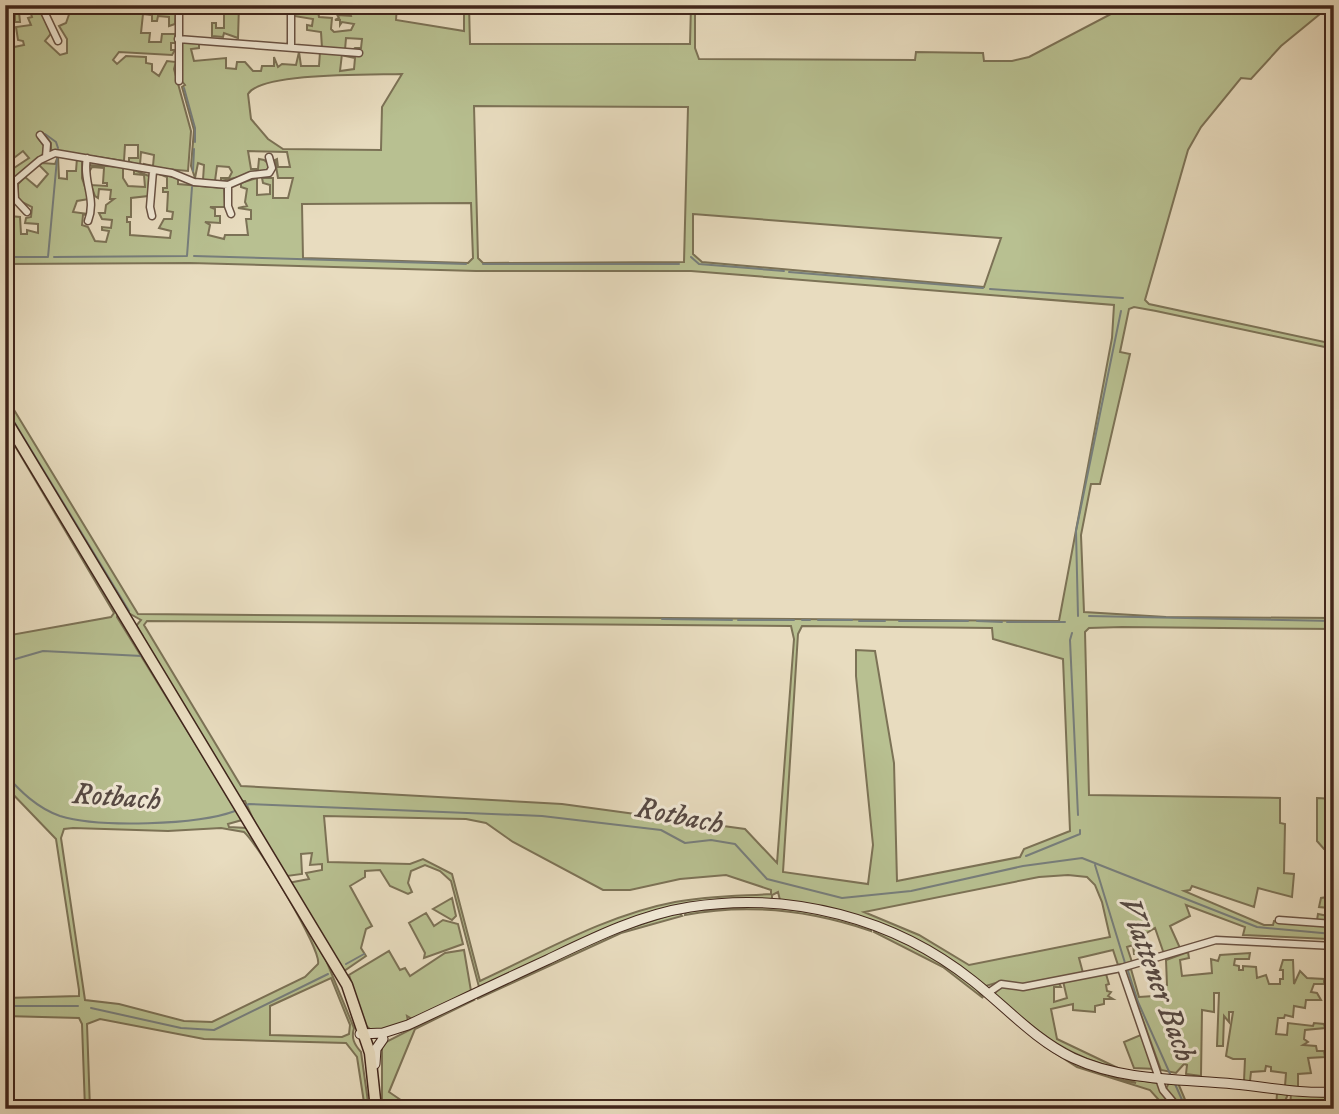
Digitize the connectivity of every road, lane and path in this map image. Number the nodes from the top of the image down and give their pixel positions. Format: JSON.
{"nodes":[{"id":1,"x":12,"y":5,"type":"edge"},
{"id":2,"x":41,"y":5,"type":"edge"},
{"id":3,"x":179,"y":5,"type":"edge"},
{"id":4,"x":291,"y":5,"type":"edge"},
{"id":5,"x":5,"y":10,"type":"edge"},
{"id":6,"x":178,"y":39,"type":"junction"},
{"id":7,"x":58,"y":41,"type":"dead end"},
{"id":8,"x":291,"y":47,"type":"junction"},
{"id":9,"x":359,"y":53,"type":"dead end"},
{"id":10,"x":179,"y":81,"type":"dead end"},
{"id":11,"x":40,"y":135,"type":"dead end"},
{"id":12,"x":269,"y":157,"type":"dead end"},
{"id":13,"x":46,"y":158,"type":"junction"},
{"id":14,"x":87,"y":158,"type":"junction"},
{"id":15,"x":153,"y":171,"type":"junction"},
{"id":16,"x":5,"y":181,"type":"edge"},
{"id":17,"x":14,"y":182,"type":"junction"},
{"id":18,"x":228,"y":184,"type":"junction"},
{"id":19,"x":27,"y":212,"type":"dead end"},
{"id":20,"x":231,"y":214,"type":"dead end"},
{"id":21,"x":152,"y":216,"type":"dead end"},
{"id":22,"x":88,"y":221,"type":"dead end"},
{"id":23,"x":5,"y":418,"type":"edge"},
{"id":24,"x":1279,"y":920,"type":"dead end"},
{"id":25,"x":1333,"y":933,"type":"edge"},
{"id":26,"x":1125,"y":967,"type":"junction"},
{"id":27,"x":1333,"y":990,"type":"edge"},
{"id":28,"x":988,"y":993,"type":"junction"},
{"id":29,"x":408,"y":1025,"type":"junction"},
{"id":30,"x":1334,"y":1036,"type":"edge"},
{"id":31,"x":383,"y":1039,"type":"junction"},
{"id":32,"x":363,"y":1040,"type":"junction"},
{"id":33,"x":1168,"y":1077,"type":"junction"},
{"id":34,"x":375,"y":1090,"type":"junction"},
{"id":35,"x":1334,"y":1092,"type":"edge"},
{"id":36,"x":370,"y":1109,"type":"edge"},
{"id":37,"x":376,"y":1109,"type":"edge"},
{"id":38,"x":1179,"y":1109,"type":"edge"}],
"edges":[{"from":1,"to":5,"type":"street"},
{"from":2,"to":7,"type":"street"},
{"from":3,"to":6,"type":"street"},
{"from":4,"to":8,"type":"street"},
{"from":6,"to":8,"type":"street"},
{"from":6,"to":10,"type":"street"},
{"from":8,"to":9,"type":"street"},
{"from":11,"to":13,"type":"street"},
{"from":12,"to":18,"type":"street"},
{"from":13,"to":14,"type":"street"},
{"from":13,"to":17,"type":"street"},
{"from":14,"to":15,"type":"street"},
{"from":14,"to":22,"type":"street"},
{"from":15,"to":18,"type":"street"},
{"from":15,"to":21,"type":"street"},
{"from":16,"to":17,"type":"street"},
{"from":17,"to":19,"type":"street"},
{"from":18,"to":20,"type":"street"},
{"from":23,"to":32,"type":"main road"},
{"from":24,"to":25,"type":"street"},
{"from":25,"to":26,"type":"street"},
{"from":25,"to":27,"type":"street"},
{"from":26,"to":28,"type":"street"},
{"from":26,"to":33,"type":"street"},
{"from":27,"to":30,"type":"street"},
{"from":28,"to":29,"type":"street"},
{"from":28,"to":33,"type":"street"},
{"from":29,"to":31,"type":"street"},
{"from":29,"to":32,"type":"street"},
{"from":31,"to":32,"type":"street"},
{"from":31,"to":34,"type":"street"},
{"from":32,"to":34,"type":"main road"},
{"from":32,"to":36,"type":"main road"},
{"from":33,"to":35,"type":"street"},
{"from":33,"to":38,"type":"street"},
{"from":34,"to":37,"type":"main road"}]}
